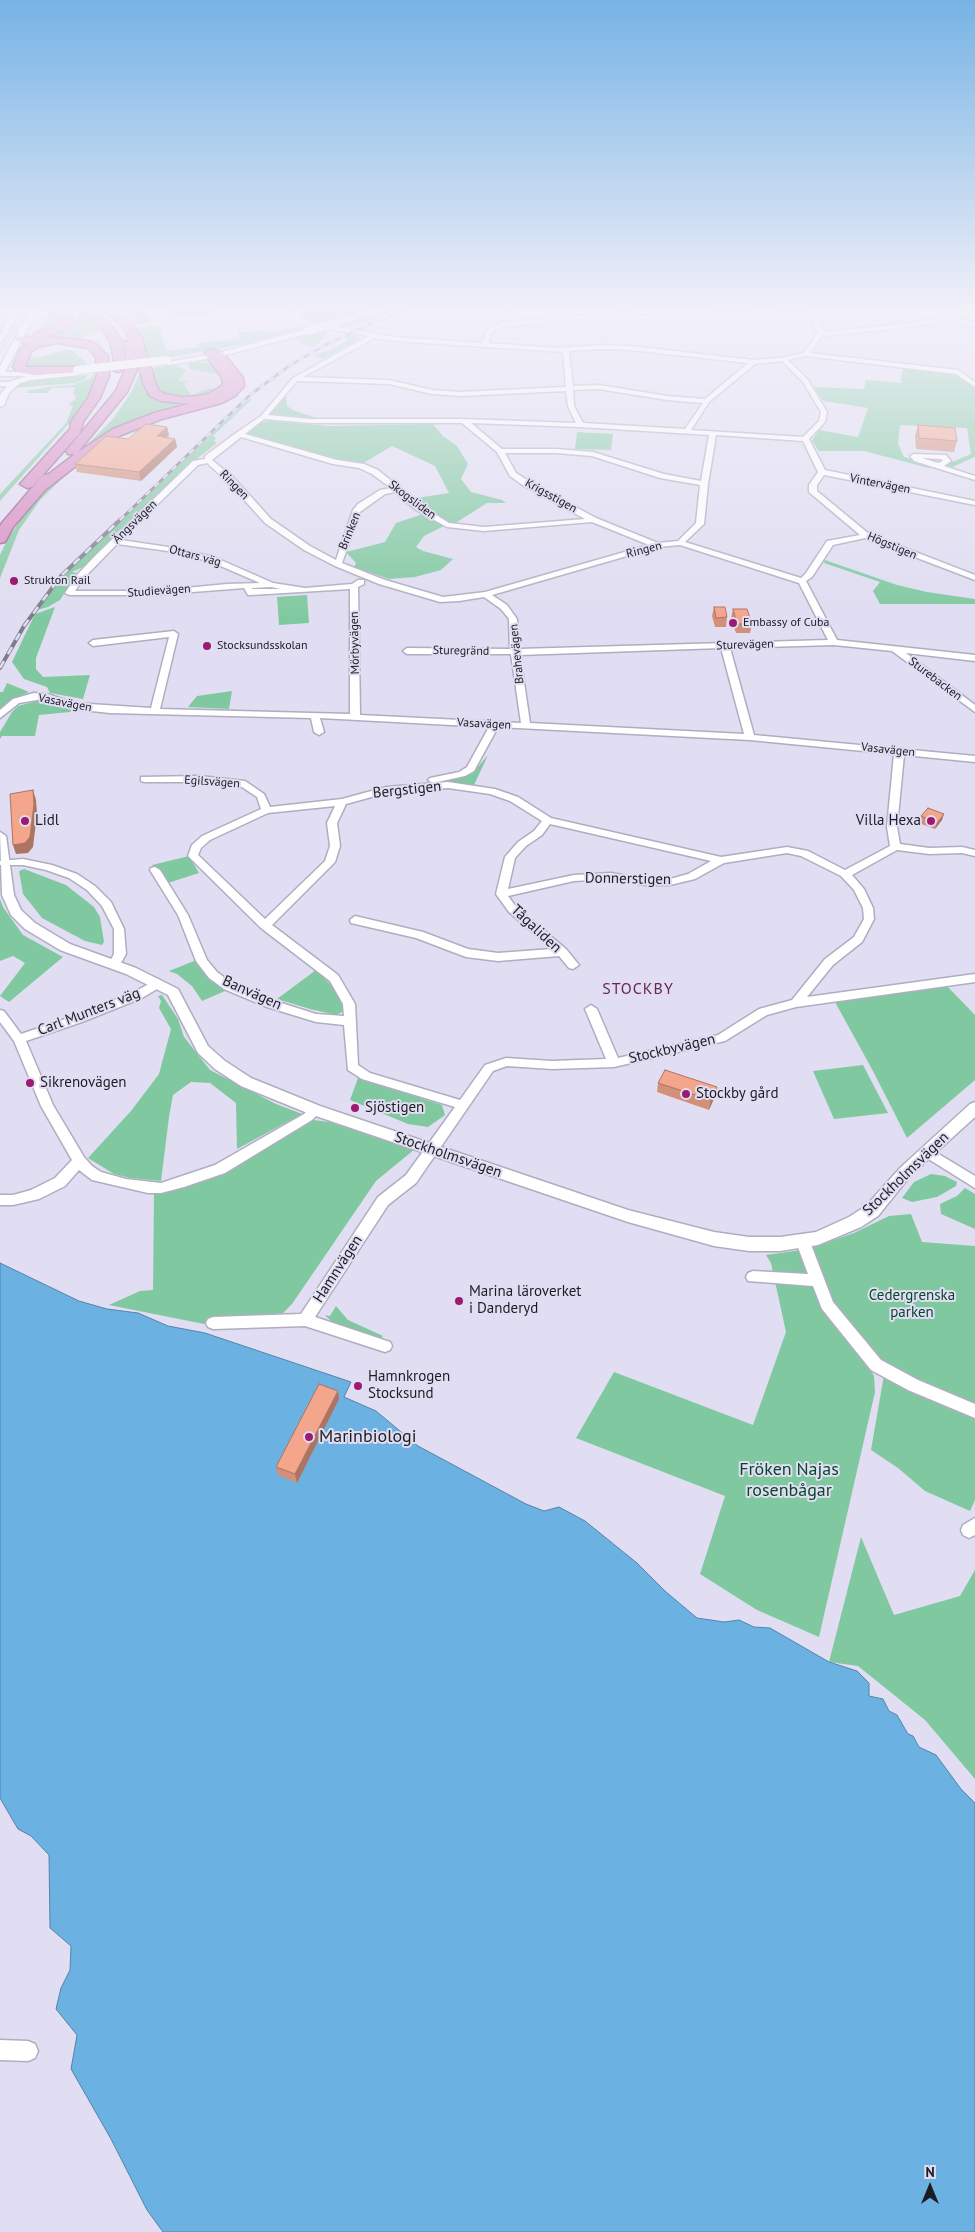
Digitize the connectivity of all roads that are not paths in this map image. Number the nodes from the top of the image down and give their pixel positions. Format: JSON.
{"nodes":[{"id":1,"x":85,"y":410,"type":"edge"},
{"id":2,"x":91,"y":410,"type":"edge"},
{"id":3,"x":109,"y":410,"type":"edge"},
{"id":4,"x":180,"y":410,"type":"edge"},
{"id":5,"x":269,"y":410,"type":"edge"},
{"id":6,"x":573,"y":410,"type":"edge"},
{"id":7,"x":701,"y":410,"type":"edge"},
{"id":8,"x":823,"y":410,"type":"edge"},
{"id":9,"x":263,"y":417,"type":"junction"},
{"id":10,"x":464,"y":421,"type":"junction"},
{"id":11,"x":580,"y":425,"type":"junction"},
{"id":12,"x":76,"y":429,"type":"junction"},
{"id":13,"x":687,"y":431,"type":"junction"},
{"id":14,"x":713,"y":432,"type":"junction"},
{"id":15,"x":238,"y":434,"type":"junction"},
{"id":16,"x":804,"y":439,"type":"junction"},
{"id":17,"x":500,"y":451,"type":"junction"},
{"id":18,"x":209,"y":461,"type":"junction"},
{"id":19,"x":940,"y":465,"type":"dead end"},
{"id":20,"x":822,"y":472,"type":"junction"},
{"id":21,"x":975,"y":478,"type":"edge"},
{"id":22,"x":704,"y":484,"type":"junction"},
{"id":23,"x":39,"y":488,"type":"junction"},
{"id":24,"x":394,"y":490,"type":"junction"},
{"id":25,"x":20,"y":491,"type":"dead end"},
{"id":26,"x":9,"y":503,"type":"dead end"},
{"id":27,"x":974,"y":503,"type":"edge"},
{"id":28,"x":0,"y":515,"type":"edge"},
{"id":29,"x":592,"y":520,"type":"junction"},
{"id":30,"x":866,"y":536,"type":"junction"},
{"id":31,"x":0,"y":539,"type":"edge"},
{"id":32,"x":115,"y":541,"type":"junction"},
{"id":33,"x":680,"y":543,"type":"junction"},
{"id":34,"x":657,"y":545,"type":"junction"},
{"id":35,"x":338,"y":564,"type":"junction"},
{"id":36,"x":369,"y":577,"type":"junction"},
{"id":37,"x":975,"y":578,"type":"edge"},
{"id":38,"x":802,"y":581,"type":"junction"},
{"id":39,"x":271,"y":585,"type":"junction"},
{"id":40,"x":249,"y":586,"type":"junction"},
{"id":41,"x":354,"y":586,"type":"junction"},
{"id":42,"x":305,"y":590,"type":"junction"},
{"id":43,"x":69,"y":593,"type":"joint"},
{"id":44,"x":486,"y":594,"type":"junction"},
{"id":45,"x":834,"y":642,"type":"junction"},
{"id":46,"x":93,"y":643,"type":"dead end"},
{"id":47,"x":724,"y":646,"type":"junction"},
{"id":48,"x":895,"y":649,"type":"junction"},
{"id":49,"x":407,"y":651,"type":"dead end"},
{"id":50,"x":515,"y":652,"type":"junction"},
{"id":51,"x":975,"y":658,"type":"edge"},
{"id":52,"x":975,"y":709,"type":"edge"},
{"id":53,"x":155,"y":711,"type":"junction"},
{"id":54,"x":0,"y":715,"type":"edge"},
{"id":55,"x":315,"y":715,"type":"junction"},
{"id":56,"x":355,"y":717,"type":"junction"},
{"id":57,"x":495,"y":725,"type":"junction"},
{"id":58,"x":526,"y":726,"type":"junction"},
{"id":59,"x":319,"y":732,"type":"dead end"},
{"id":60,"x":750,"y":737,"type":"junction"},
{"id":61,"x":899,"y":752,"type":"junction"},
{"id":62,"x":975,"y":759,"type":"edge"},
{"id":63,"x":144,"y":778,"type":"dead end"},
{"id":64,"x":386,"y":790,"type":"junction"},
{"id":65,"x":342,"y":802,"type":"junction"},
{"id":66,"x":266,"y":810,"type":"junction"},
{"id":67,"x":548,"y":820,"type":"junction"},
{"id":68,"x":0,"y":836,"type":"edge"},
{"id":69,"x":895,"y":846,"type":"junction"},
{"id":70,"x":975,"y":853,"type":"edge"},
{"id":71,"x":721,"y":860,"type":"junction"},
{"id":72,"x":4,"y":863,"type":"junction"},
{"id":73,"x":155,"y":870,"type":"dead end"},
{"id":74,"x":845,"y":874,"type":"junction"},
{"id":75,"x":501,"y":894,"type":"junction"},
{"id":76,"x":355,"y":920,"type":"dead end"},
{"id":77,"x":265,"y":925,"type":"junction"},
{"id":78,"x":562,"y":952,"type":"junction"},
{"id":79,"x":114,"y":965,"type":"junction"},
{"id":80,"x":573,"y":965,"type":"dead end"},
{"id":81,"x":975,"y":978,"type":"edge"},
{"id":82,"x":158,"y":983,"type":"junction"},
{"id":83,"x":796,"y":1003,"type":"junction"},
{"id":84,"x":590,"y":1009,"type":"dead end"},
{"id":85,"x":0,"y":1014,"type":"edge"},
{"id":86,"x":351,"y":1021,"type":"junction"},
{"id":87,"x":19,"y":1039,"type":"junction"},
{"id":88,"x":614,"y":1063,"type":"junction"},
{"id":89,"x":462,"y":1105,"type":"junction"},
{"id":90,"x":975,"y":1108,"type":"edge"},
{"id":91,"x":315,"y":1110,"type":"junction"},
{"id":92,"x":432,"y":1150,"type":"junction"},
{"id":93,"x":927,"y":1152,"type":"junction"},
{"id":94,"x":79,"y":1161,"type":"junction"},
{"id":95,"x":975,"y":1183,"type":"edge"},
{"id":96,"x":0,"y":1200,"type":"edge"},
{"id":97,"x":802,"y":1242,"type":"junction"},
{"id":98,"x":753,"y":1277,"type":"dead end"},
{"id":99,"x":816,"y":1280,"type":"junction"},
{"id":100,"x":305,"y":1320,"type":"junction"},
{"id":101,"x":213,"y":1323,"type":"dead end"},
{"id":102,"x":385,"y":1346,"type":"dead end"},
{"id":103,"x":975,"y":1411,"type":"edge"},
{"id":104,"x":0,"y":2050,"type":"edge"},
{"id":105,"x":28,"y":2050,"type":"dead end"}],
"edges":[{"from":1,"to":12,"type":"highway"},
{"from":2,"to":12,"type":"highway"},
{"from":3,"to":23,"type":"highway"},
{"from":4,"to":23,"type":"highway"},
{"from":5,"to":9,"type":"street","name":"Ringen"},
{"from":6,"to":11,"type":"street"},
{"from":7,"to":13,"type":"street"},
{"from":8,"to":16,"type":"street"},
{"from":9,"to":10,"type":"street"},
{"from":9,"to":15,"type":"street","name":"Ringen"},
{"from":10,"to":11,"type":"street"},
{"from":10,"to":17,"type":"street","name":"Krigsstigen"},
{"from":11,"to":13,"type":"street"},
{"from":12,"to":25,"type":"highway"},
{"from":13,"to":14,"type":"street"},
{"from":14,"to":16,"type":"street"},
{"from":14,"to":22,"type":"street","name":"Ringen"},
{"from":15,"to":18,"type":"street","name":"Ringen"},
{"from":15,"to":24,"type":"street","name":"Skogsliden"},
{"from":16,"to":20,"type":"street"},
{"from":17,"to":22,"type":"street"},
{"from":17,"to":29,"type":"street","name":"Krigsstigen"},
{"from":18,"to":32,"type":"street","name":"Ängsvägen"},
{"from":18,"to":35,"type":"street","name":"Ringen"},
{"from":19,"to":21,"type":"street"},
{"from":20,"to":27,"type":"street","name":"Vintervägen"},
{"from":20,"to":30,"type":"street","name":"Högstigen"},
{"from":22,"to":33,"type":"street","name":"Ringen"},
{"from":23,"to":31,"type":"highway"},
{"from":24,"to":29,"type":"street","name":"Skogsliden"},
{"from":24,"to":35,"type":"street","name":"Brinken"},
{"from":26,"to":28,"type":"highway"},
{"from":29,"to":34,"type":"street","name":"Krigsstigen"},
{"from":30,"to":37,"type":"street","name":"Högstigen"},
{"from":30,"to":38,"type":"street"},
{"from":32,"to":39,"type":"street","name":"Ottars väg"},
{"from":32,"to":43,"type":"street","name":"Ängsvägen"},
{"from":33,"to":34,"type":"street","name":"Ringen"},
{"from":33,"to":38,"type":"street"},
{"from":34,"to":44,"type":"street","name":"Ringen"},
{"from":35,"to":36,"type":"street","name":"Ringen"},
{"from":36,"to":41,"type":"street"},
{"from":36,"to":44,"type":"street","name":"Ringen"},
{"from":38,"to":45,"type":"street"},
{"from":39,"to":40,"type":"street","name":"Studievägen"},
{"from":39,"to":42,"type":"street","name":"Studievägen"},
{"from":40,"to":42,"type":"street","name":"Studievägen"},
{"from":40,"to":43,"type":"street","name":"Studievägen"},
{"from":41,"to":42,"type":"street","name":"Studievägen"},
{"from":41,"to":56,"type":"street","name":"Mörbyvägen"},
{"from":44,"to":50,"type":"street","name":"Brahevägen"},
{"from":45,"to":47,"type":"street","name":"Sturevägen"},
{"from":45,"to":48,"type":"street","name":"Sturevägen"},
{"from":46,"to":53,"type":"street"},
{"from":47,"to":50,"type":"street","name":"Sturevägen"},
{"from":47,"to":60,"type":"street"},
{"from":48,"to":51,"type":"street","name":"Sturevägen"},
{"from":48,"to":52,"type":"street","name":"Sturebacken"},
{"from":49,"to":50,"type":"street","name":"Sturegränd"},
{"from":50,"to":58,"type":"street","name":"Brahevägen"},
{"from":53,"to":54,"type":"street","name":"Vasavägen"},
{"from":53,"to":55,"type":"street","name":"Vasavägen"},
{"from":55,"to":56,"type":"street","name":"Vasavägen"},
{"from":55,"to":59,"type":"street"},
{"from":56,"to":57,"type":"street","name":"Vasavägen"},
{"from":57,"to":58,"type":"street","name":"Vasavägen"},
{"from":57,"to":64,"type":"street"},
{"from":58,"to":60,"type":"street","name":"Vasavägen"},
{"from":60,"to":61,"type":"street","name":"Vasavägen"},
{"from":61,"to":62,"type":"street","name":"Vasavägen"},
{"from":61,"to":69,"type":"street"},
{"from":63,"to":66,"type":"street","name":"Egilsvägen"},
{"from":64,"to":65,"type":"street","name":"Bergstigen"},
{"from":64,"to":67,"type":"street","name":"Bergstigen"},
{"from":65,"to":66,"type":"street","name":"Bergstigen"},
{"from":65,"to":77,"type":"street"},
{"from":66,"to":77,"type":"street","name":"Bergstigen"},
{"from":67,"to":71,"type":"street","name":"Bergstigen"},
{"from":67,"to":75,"type":"street","name":"Tågaliden"},
{"from":68,"to":72,"type":"street","name":"Stockholmsvägen"},
{"from":69,"to":70,"type":"street"},
{"from":69,"to":74,"type":"street"},
{"from":71,"to":74,"type":"street","name":"Bergstigen"},
{"from":71,"to":75,"type":"street","name":"Donnerstigen"},
{"from":72,"to":79,"type":"street","name":"Stockholmsvägen"},
{"from":72,"to":79,"type":"street"},
{"from":73,"to":86,"type":"street","name":"Banvägen"},
{"from":74,"to":83,"type":"street"},
{"from":75,"to":78,"type":"street","name":"Tågaliden"},
{"from":76,"to":78,"type":"street"},
{"from":77,"to":86,"type":"street"},
{"from":78,"to":80,"type":"street","name":"Tågaliden"},
{"from":79,"to":82,"type":"street","name":"Stockholmsvägen"},
{"from":81,"to":83,"type":"street","name":"Stockbyvägen"},
{"from":82,"to":87,"type":"street","name":"Carl Munters väg"},
{"from":82,"to":91,"type":"street","name":"Stockholmsvägen"},
{"from":83,"to":88,"type":"street","name":"Stockbyvägen"},
{"from":84,"to":88,"type":"street"},
{"from":85,"to":87,"type":"street"},
{"from":86,"to":89,"type":"street"},
{"from":87,"to":94,"type":"street"},
{"from":88,"to":89,"type":"street","name":"Stockbyvägen"},
{"from":89,"to":92,"type":"street","name":"Stockbyvägen"},
{"from":90,"to":93,"type":"street","name":"Stockholmsvägen"},
{"from":91,"to":92,"type":"street","name":"Stockholmsvägen"},
{"from":91,"to":94,"type":"street"},
{"from":92,"to":97,"type":"street","name":"Stockholmsvägen"},
{"from":92,"to":100,"type":"street","name":"Hamnvägen"},
{"from":93,"to":95,"type":"street"},
{"from":93,"to":97,"type":"street","name":"Stockholmsvägen"},
{"from":94,"to":96,"type":"street"},
{"from":97,"to":99,"type":"street"},
{"from":98,"to":99,"type":"street"},
{"from":99,"to":103,"type":"street"},
{"from":100,"to":101,"type":"street"},
{"from":100,"to":102,"type":"street"},
{"from":104,"to":105,"type":"street"}]}
